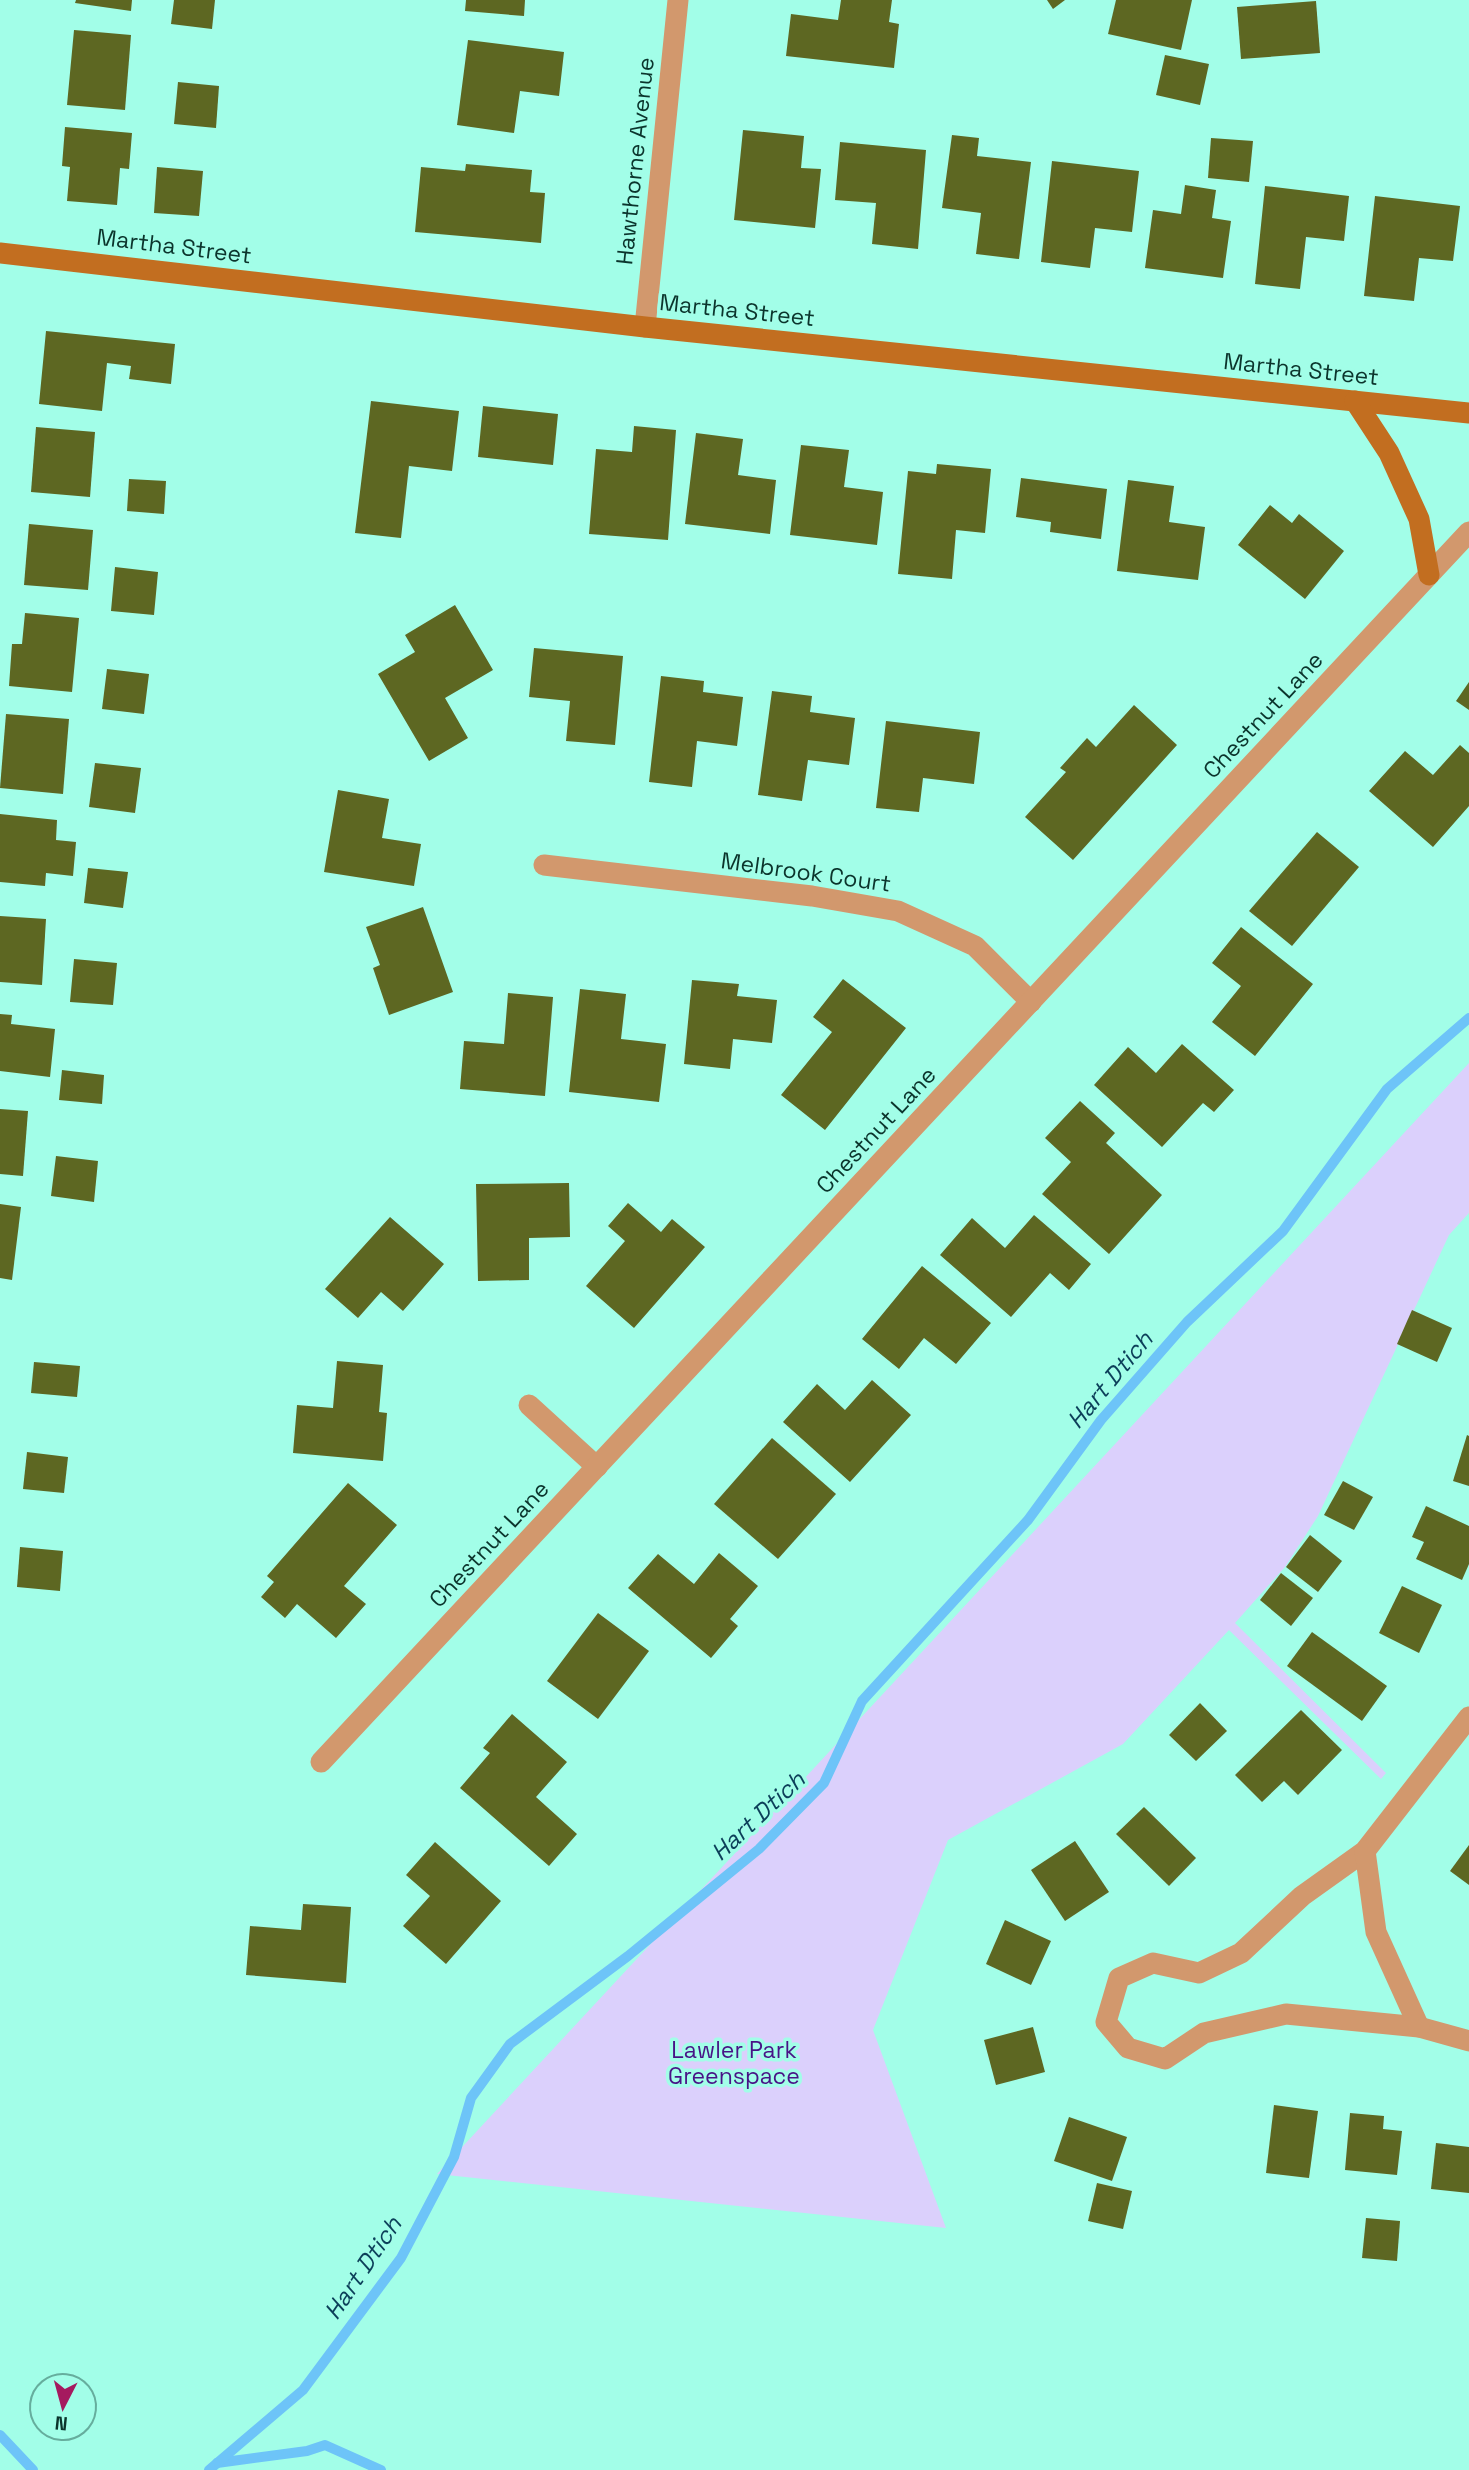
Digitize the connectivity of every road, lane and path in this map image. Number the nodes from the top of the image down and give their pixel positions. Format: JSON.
{"nodes":[{"id":1,"x":678,"y":0,"type":"edge"},
{"id":2,"x":0,"y":253,"type":"edge"},
{"id":3,"x":645,"y":327,"type":"junction"},
{"id":4,"x":1355,"y":401,"type":"junction"},
{"id":5,"x":1469,"y":413,"type":"edge"},
{"id":6,"x":1469,"y":532,"type":"edge"},
{"id":7,"x":1430,"y":575,"type":"junction"},
{"id":8,"x":544,"y":865,"type":"dead end"},
{"id":9,"x":1031,"y":1002,"type":"junction"},
{"id":10,"x":529,"y":1405,"type":"dead end"},
{"id":11,"x":597,"y":1467,"type":"junction"},
{"id":12,"x":1469,"y":1717,"type":"edge"},
{"id":13,"x":321,"y":1762,"type":"dead end"},
{"id":14,"x":1366,"y":1851,"type":"junction"},
{"id":15,"x":1419,"y":2027,"type":"junction"},
{"id":16,"x":1469,"y":2041,"type":"edge"}],
"edges":[{"from":1,"to":3,"type":"street","name":"Hawthorne Avenue"},
{"from":2,"to":3,"type":"street","name":"Martha Street"},
{"from":3,"to":4,"type":"street","name":"Martha Street"},
{"from":4,"to":5,"type":"street","name":"Martha Street"},
{"from":4,"to":7,"type":"street"},
{"from":6,"to":7,"type":"street","name":"Chestnut Lane"},
{"from":7,"to":9,"type":"street","name":"Chestnut Lane"},
{"from":8,"to":9,"type":"street","name":"Melbrook Court"},
{"from":9,"to":11,"type":"street","name":"Chestnut Lane"},
{"from":10,"to":11,"type":"street"},
{"from":11,"to":13,"type":"street","name":"Chestnut Lane"},
{"from":12,"to":14,"type":"street"},
{"from":14,"to":15,"type":"street"},
{"from":14,"to":15,"type":"street"},
{"from":15,"to":16,"type":"street"}]}
